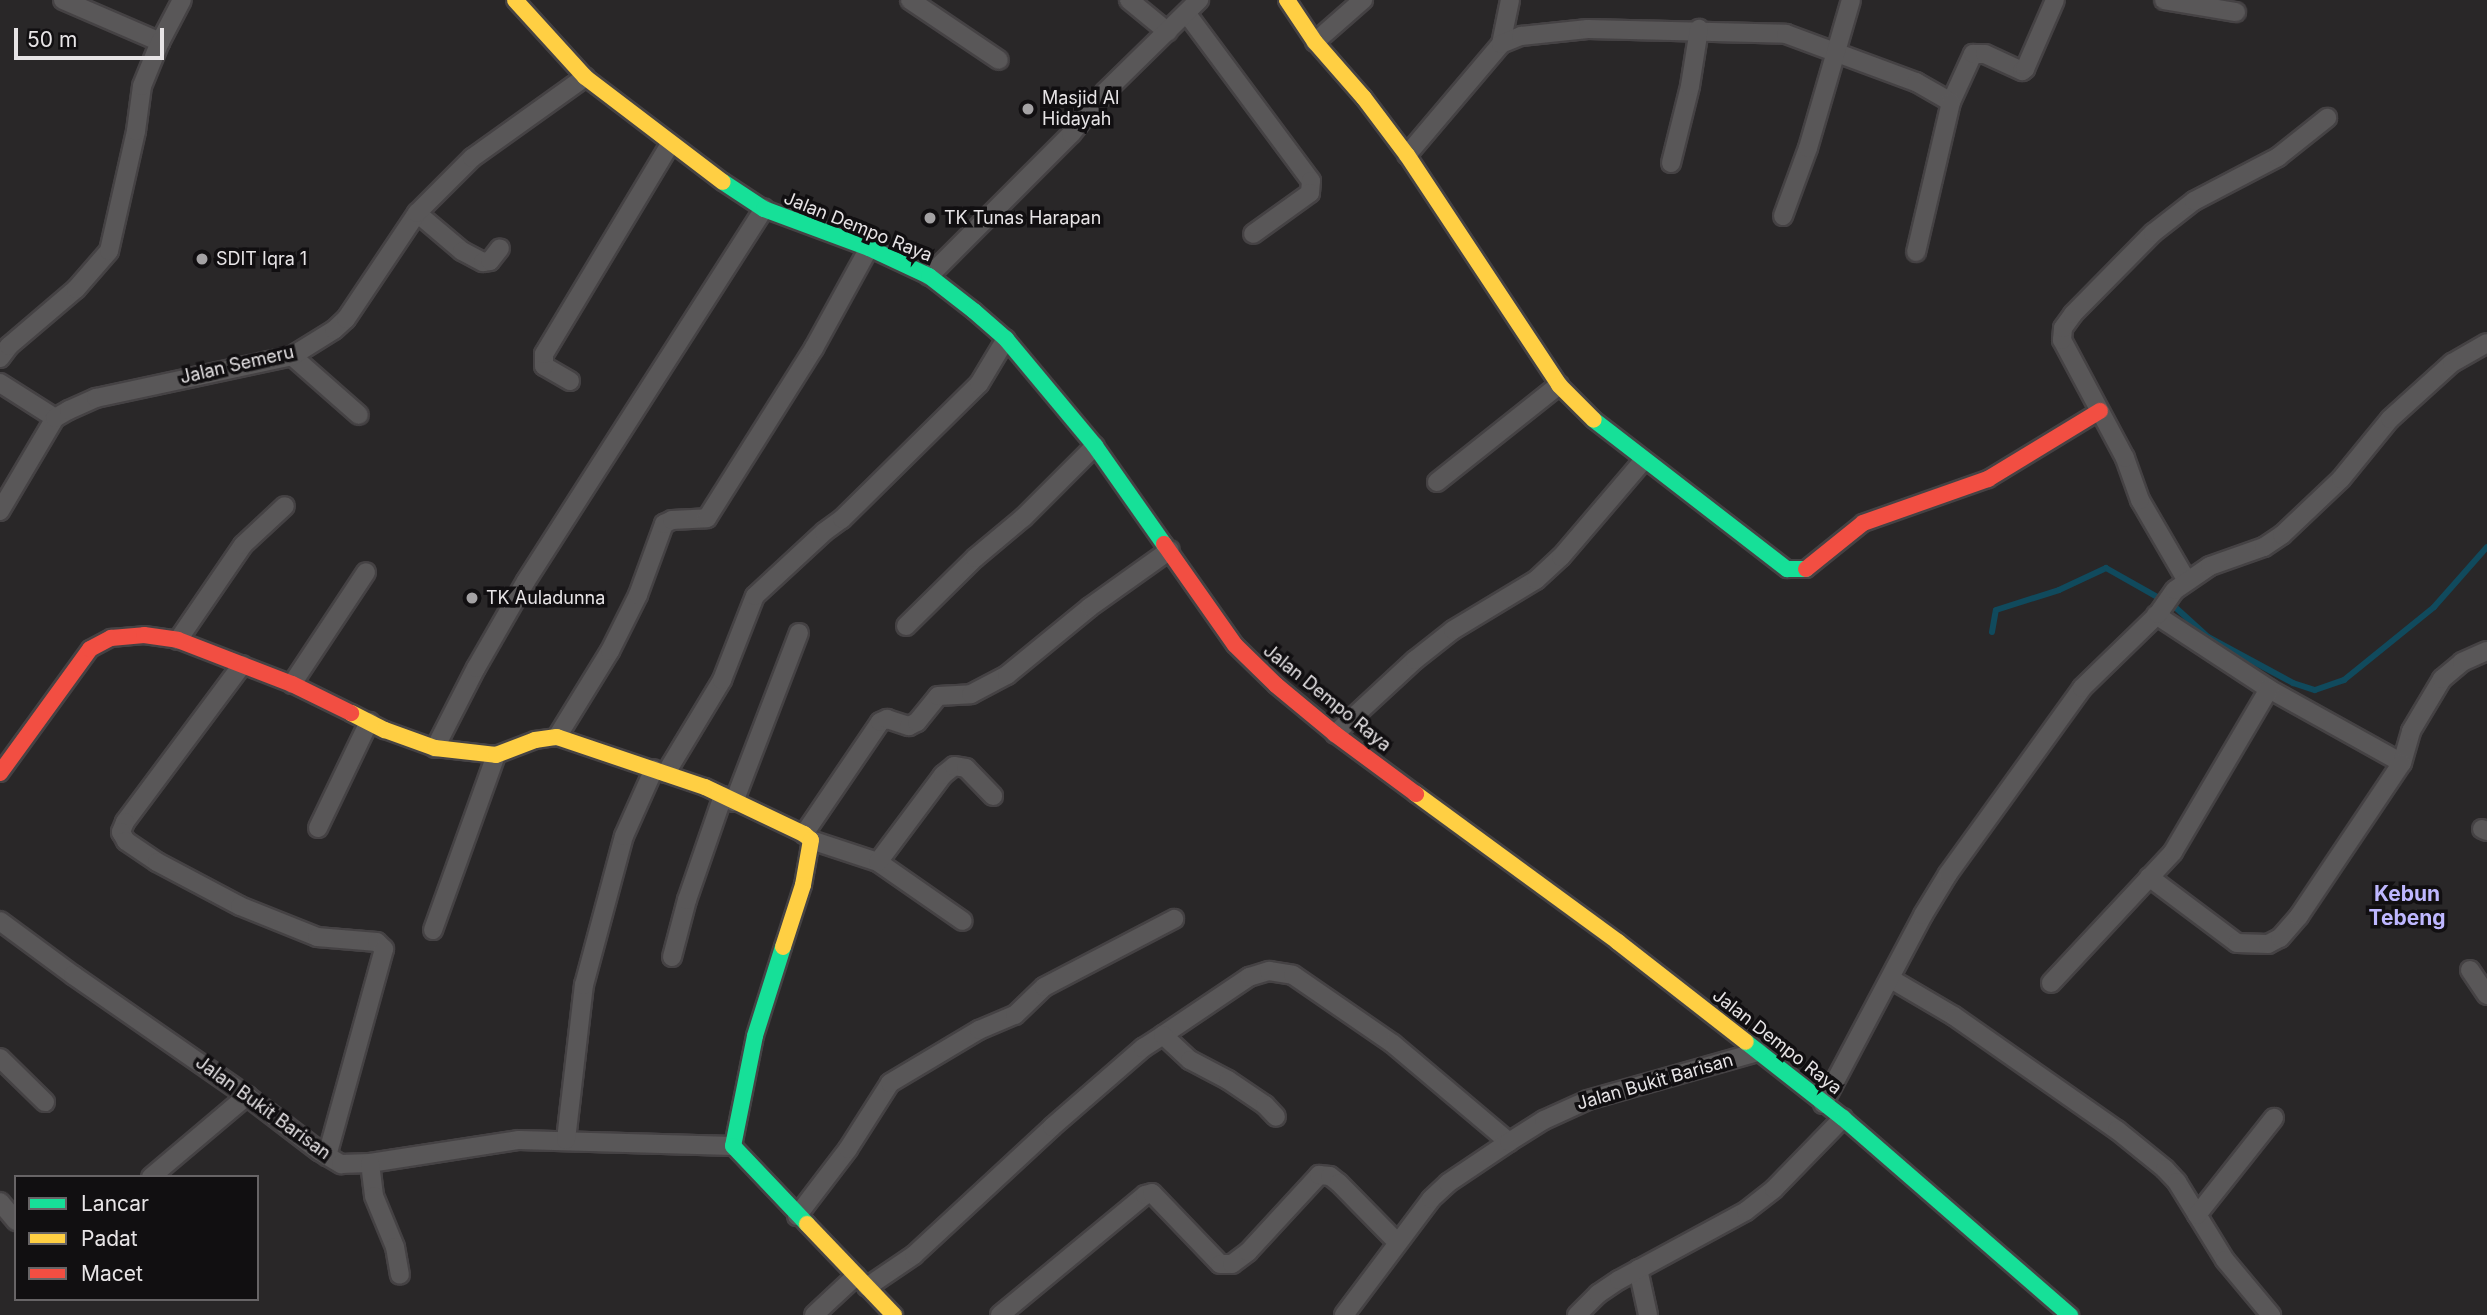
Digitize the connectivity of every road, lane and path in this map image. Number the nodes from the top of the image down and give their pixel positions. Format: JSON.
{"nodes":[{"id":1,"x":63,"y":0,"type":"edge"},
{"id":2,"x":182,"y":0,"type":"edge"},
{"id":3,"x":514,"y":0,"type":"edge"},
{"id":4,"x":911,"y":0,"type":"edge"},
{"id":5,"x":1129,"y":0,"type":"edge"},
{"id":6,"x":1199,"y":0,"type":"edge"},
{"id":7,"x":1287,"y":0,"type":"edge"},
{"id":8,"x":1363,"y":0,"type":"edge"},
{"id":9,"x":1510,"y":0,"type":"edge"},
{"id":10,"x":1851,"y":0,"type":"edge"},
{"id":11,"x":2055,"y":0,"type":"edge"},
{"id":12,"x":2164,"y":0,"type":"edge"},
{"id":13,"x":2236,"y":12,"type":"dead end"},
{"id":14,"x":1186,"y":14,"type":"junction"},
{"id":15,"x":1699,"y":29,"type":"junction"},
{"id":16,"x":1168,"y":32,"type":"junction"},
{"id":17,"x":160,"y":42,"type":"junction"},
{"id":18,"x":1315,"y":42,"type":"junction"},
{"id":19,"x":1501,"y":44,"type":"junction"},
{"id":20,"x":1837,"y":51,"type":"junction"},
{"id":21,"x":999,"y":60,"type":"dead end"},
{"id":22,"x":585,"y":77,"type":"junction"},
{"id":23,"x":1951,"y":102,"type":"junction"},
{"id":24,"x":2327,"y":118,"type":"dead end"},
{"id":25,"x":670,"y":144,"type":"junction"},
{"id":26,"x":1407,"y":155,"type":"junction"},
{"id":27,"x":1671,"y":163,"type":"dead end"},
{"id":28,"x":764,"y":209,"type":"junction"},
{"id":29,"x":417,"y":213,"type":"junction"},
{"id":30,"x":1783,"y":216,"type":"dead end"},
{"id":31,"x":1253,"y":234,"type":"dead end"},
{"id":32,"x":500,"y":248,"type":"dead end"},
{"id":33,"x":869,"y":248,"type":"junction"},
{"id":34,"x":1916,"y":252,"type":"dead end"},
{"id":35,"x":929,"y":276,"type":"junction"},
{"id":36,"x":1006,"y":339,"type":"junction"},
{"id":37,"x":2487,"y":343,"type":"edge"},
{"id":38,"x":292,"y":356,"type":"junction"},
{"id":39,"x":0,"y":358,"type":"edge"},
{"id":40,"x":570,"y":381,"type":"dead end"},
{"id":41,"x":0,"y":383,"type":"edge"},
{"id":42,"x":1559,"y":384,"type":"junction"},
{"id":43,"x":2100,"y":411,"type":"junction"},
{"id":44,"x":359,"y":415,"type":"dead end"},
{"id":45,"x":55,"y":418,"type":"junction"},
{"id":46,"x":1095,"y":446,"type":"junction"},
{"id":47,"x":1643,"y":461,"type":"junction"},
{"id":48,"x":1437,"y":482,"type":"dead end"},
{"id":49,"x":285,"y":506,"type":"dead end"},
{"id":50,"x":0,"y":511,"type":"edge"},
{"id":51,"x":1170,"y":550,"type":"junction"},
{"id":52,"x":366,"y":572,"type":"dead end"},
{"id":53,"x":2181,"y":586,"type":"junction"},
{"id":54,"x":2157,"y":614,"type":"junction"},
{"id":55,"x":906,"y":626,"type":"dead end"},
{"id":56,"x":799,"y":633,"type":"dead end"},
{"id":57,"x":178,"y":640,"type":"junction"},
{"id":58,"x":2487,"y":651,"type":"edge"},
{"id":59,"x":242,"y":665,"type":"junction"},
{"id":60,"x":292,"y":684,"type":"junction"},
{"id":61,"x":2269,"y":689,"type":"junction"},
{"id":62,"x":369,"y":722,"type":"junction"},
{"id":63,"x":1335,"y":734,"type":"junction"},
{"id":64,"x":557,"y":737,"type":"junction"},
{"id":65,"x":436,"y":748,"type":"junction"},
{"id":66,"x":496,"y":755,"type":"junction"},
{"id":67,"x":2402,"y":763,"type":"junction"},
{"id":68,"x":660,"y":771,"type":"junction"},
{"id":69,"x":0,"y":773,"type":"edge"},
{"id":70,"x":993,"y":796,"type":"dead end"},
{"id":71,"x":729,"y":799,"type":"junction"},
{"id":72,"x":318,"y":828,"type":"dead end"},
{"id":73,"x":807,"y":837,"type":"junction"},
{"id":74,"x":878,"y":862,"type":"junction"},
{"id":75,"x":2149,"y":877,"type":"junction"},
{"id":76,"x":1174,"y":919,"type":"dead end"},
{"id":77,"x":963,"y":920,"type":"dead end"},
{"id":78,"x":0,"y":921,"type":"edge"},
{"id":79,"x":433,"y":930,"type":"dead end"},
{"id":80,"x":672,"y":957,"type":"dead end"},
{"id":81,"x":2470,"y":970,"type":"dead end"},
{"id":82,"x":1891,"y":979,"type":"junction"},
{"id":83,"x":2051,"y":984,"type":"dead end"},
{"id":84,"x":2487,"y":995,"type":"edge"},
{"id":85,"x":1163,"y":1035,"type":"junction"},
{"id":86,"x":1758,"y":1052,"type":"junction"},
{"id":87,"x":0,"y":1058,"type":"edge"},
{"id":88,"x":247,"y":1096,"type":"junction"},
{"id":89,"x":45,"y":1102,"type":"dead end"},
{"id":90,"x":1823,"y":1104,"type":"junction"},
{"id":91,"x":1276,"y":1117,"type":"dead end"},
{"id":92,"x":1843,"y":1118,"type":"junction"},
{"id":93,"x":2274,"y":1118,"type":"dead end"},
{"id":94,"x":566,"y":1140,"type":"junction"},
{"id":95,"x":1508,"y":1142,"type":"junction"},
{"id":96,"x":733,"y":1146,"type":"junction"},
{"id":97,"x":327,"y":1156,"type":"junction"},
{"id":98,"x":370,"y":1163,"type":"junction"},
{"id":99,"x":153,"y":1175,"type":"edge"},
{"id":100,"x":0,"y":1202,"type":"edge"},
{"id":101,"x":2197,"y":1215,"type":"junction"},
{"id":102,"x":797,"y":1216,"type":"junction"},
{"id":103,"x":14,"y":1218,"type":"edge"},
{"id":104,"x":1397,"y":1242,"type":"junction"},
{"id":105,"x":1638,"y":1269,"type":"junction"},
{"id":106,"x":400,"y":1275,"type":"dead end"},
{"id":107,"x":861,"y":1282,"type":"junction"},
{"id":108,"x":814,"y":1315,"type":"edge"},
{"id":109,"x":894,"y":1315,"type":"edge"},
{"id":110,"x":1000,"y":1315,"type":"edge"},
{"id":111,"x":1344,"y":1315,"type":"edge"},
{"id":112,"x":1577,"y":1315,"type":"edge"},
{"id":113,"x":1648,"y":1315,"type":"edge"},
{"id":114,"x":2070,"y":1315,"type":"edge"},
{"id":115,"x":2271,"y":1315,"type":"edge"}],
"edges":[{"from":1,"to":17,"type":"street"},
{"from":2,"to":17,"type":"street"},
{"from":3,"to":22,"type":"street","name":"Jalan Dempo Raya"},
{"from":4,"to":21,"type":"street"},
{"from":5,"to":16,"type":"street"},
{"from":6,"to":14,"type":"street"},
{"from":7,"to":18,"type":"street"},
{"from":8,"to":18,"type":"street"},
{"from":9,"to":19,"type":"street"},
{"from":10,"to":20,"type":"street"},
{"from":11,"to":23,"type":"street"},
{"from":12,"to":13,"type":"street"},
{"from":14,"to":16,"type":"street"},
{"from":14,"to":31,"type":"street"},
{"from":15,"to":19,"type":"street"},
{"from":15,"to":20,"type":"street"},
{"from":15,"to":27,"type":"street"},
{"from":16,"to":35,"type":"street"},
{"from":17,"to":39,"type":"street"},
{"from":18,"to":26,"type":"street"},
{"from":19,"to":26,"type":"street"},
{"from":20,"to":23,"type":"street"},
{"from":20,"to":30,"type":"street"},
{"from":22,"to":25,"type":"street","name":"Jalan Dempo Raya"},
{"from":22,"to":29,"type":"street","name":"Jalan Semeru"},
{"from":23,"to":34,"type":"street"},
{"from":24,"to":43,"type":"street"},
{"from":25,"to":28,"type":"street","name":"Jalan Dempo Raya"},
{"from":25,"to":40,"type":"street"},
{"from":26,"to":42,"type":"street"},
{"from":28,"to":33,"type":"street","name":"Jalan Dempo Raya"},
{"from":28,"to":65,"type":"street"},
{"from":29,"to":32,"type":"street"},
{"from":29,"to":38,"type":"street","name":"Jalan Semeru"},
{"from":33,"to":35,"type":"street","name":"Jalan Dempo Raya"},
{"from":33,"to":64,"type":"street"},
{"from":35,"to":36,"type":"street","name":"Jalan Dempo Raya"},
{"from":36,"to":46,"type":"street","name":"Jalan Dempo Raya"},
{"from":36,"to":68,"type":"street"},
{"from":37,"to":53,"type":"street"},
{"from":38,"to":44,"type":"street"},
{"from":38,"to":45,"type":"street","name":"Jalan Semeru"},
{"from":41,"to":45,"type":"street"},
{"from":42,"to":47,"type":"street"},
{"from":42,"to":48,"type":"street"},
{"from":43,"to":47,"type":"street"},
{"from":43,"to":53,"type":"street"},
{"from":45,"to":50,"type":"street"},
{"from":46,"to":51,"type":"street","name":"Jalan Dempo Raya"},
{"from":46,"to":55,"type":"street"},
{"from":47,"to":63,"type":"street"},
{"from":49,"to":57,"type":"street"},
{"from":51,"to":63,"type":"street","name":"Jalan Dempo Raya"},
{"from":51,"to":73,"type":"street"},
{"from":52,"to":60,"type":"street"},
{"from":53,"to":54,"type":"street"},
{"from":54,"to":61,"type":"street"},
{"from":54,"to":82,"type":"street"},
{"from":56,"to":71,"type":"street"},
{"from":57,"to":59,"type":"street"},
{"from":57,"to":69,"type":"street"},
{"from":58,"to":67,"type":"street"},
{"from":59,"to":60,"type":"street"},
{"from":59,"to":97,"type":"street"},
{"from":60,"to":62,"type":"street"},
{"from":61,"to":67,"type":"street"},
{"from":61,"to":75,"type":"street"},
{"from":62,"to":65,"type":"street"},
{"from":62,"to":72,"type":"street"},
{"from":63,"to":86,"type":"street","name":"Jalan Dempo Raya"},
{"from":64,"to":66,"type":"street"},
{"from":64,"to":68,"type":"street"},
{"from":65,"to":66,"type":"street"},
{"from":66,"to":79,"type":"street"},
{"from":67,"to":75,"type":"street"},
{"from":68,"to":71,"type":"street"},
{"from":68,"to":94,"type":"street"},
{"from":70,"to":74,"type":"street"},
{"from":71,"to":73,"type":"street"},
{"from":71,"to":80,"type":"street"},
{"from":73,"to":74,"type":"street"},
{"from":73,"to":96,"type":"street"},
{"from":74,"to":77,"type":"street"},
{"from":75,"to":83,"type":"street"},
{"from":76,"to":102,"type":"street"},
{"from":78,"to":88,"type":"street","name":"Jalan Bukit Barisan"},
{"from":81,"to":84,"type":"street"},
{"from":82,"to":90,"type":"street"},
{"from":82,"to":101,"type":"street"},
{"from":85,"to":91,"type":"street"},
{"from":85,"to":95,"type":"street"},
{"from":85,"to":107,"type":"street"},
{"from":86,"to":90,"type":"street","name":"Jalan Dempo Raya"},
{"from":86,"to":95,"type":"street","name":"Jalan Bukit Barisan"},
{"from":87,"to":89,"type":"street"},
{"from":88,"to":97,"type":"street","name":"Jalan Bukit Barisan"},
{"from":88,"to":99,"type":"street"},
{"from":90,"to":92,"type":"street","name":"Jalan Dempo Raya"},
{"from":92,"to":105,"type":"street"},
{"from":92,"to":114,"type":"street","name":"Jalan Dempo Raya"},
{"from":93,"to":101,"type":"street"},
{"from":94,"to":96,"type":"street","name":"Jalan Bukit Barisan"},
{"from":94,"to":98,"type":"street","name":"Jalan Bukit Barisan"},
{"from":95,"to":104,"type":"street","name":"Jalan Bukit Barisan"},
{"from":96,"to":102,"type":"street"},
{"from":97,"to":98,"type":"street","name":"Jalan Bukit Barisan"},
{"from":98,"to":106,"type":"street"},
{"from":100,"to":103,"type":"street"},
{"from":101,"to":115,"type":"street"},
{"from":102,"to":107,"type":"street"},
{"from":104,"to":110,"type":"street"},
{"from":104,"to":111,"type":"street","name":"Jalan Bukit Barisan"},
{"from":105,"to":112,"type":"street"},
{"from":105,"to":113,"type":"street"},
{"from":107,"to":108,"type":"street"},
{"from":107,"to":109,"type":"street"}]}
